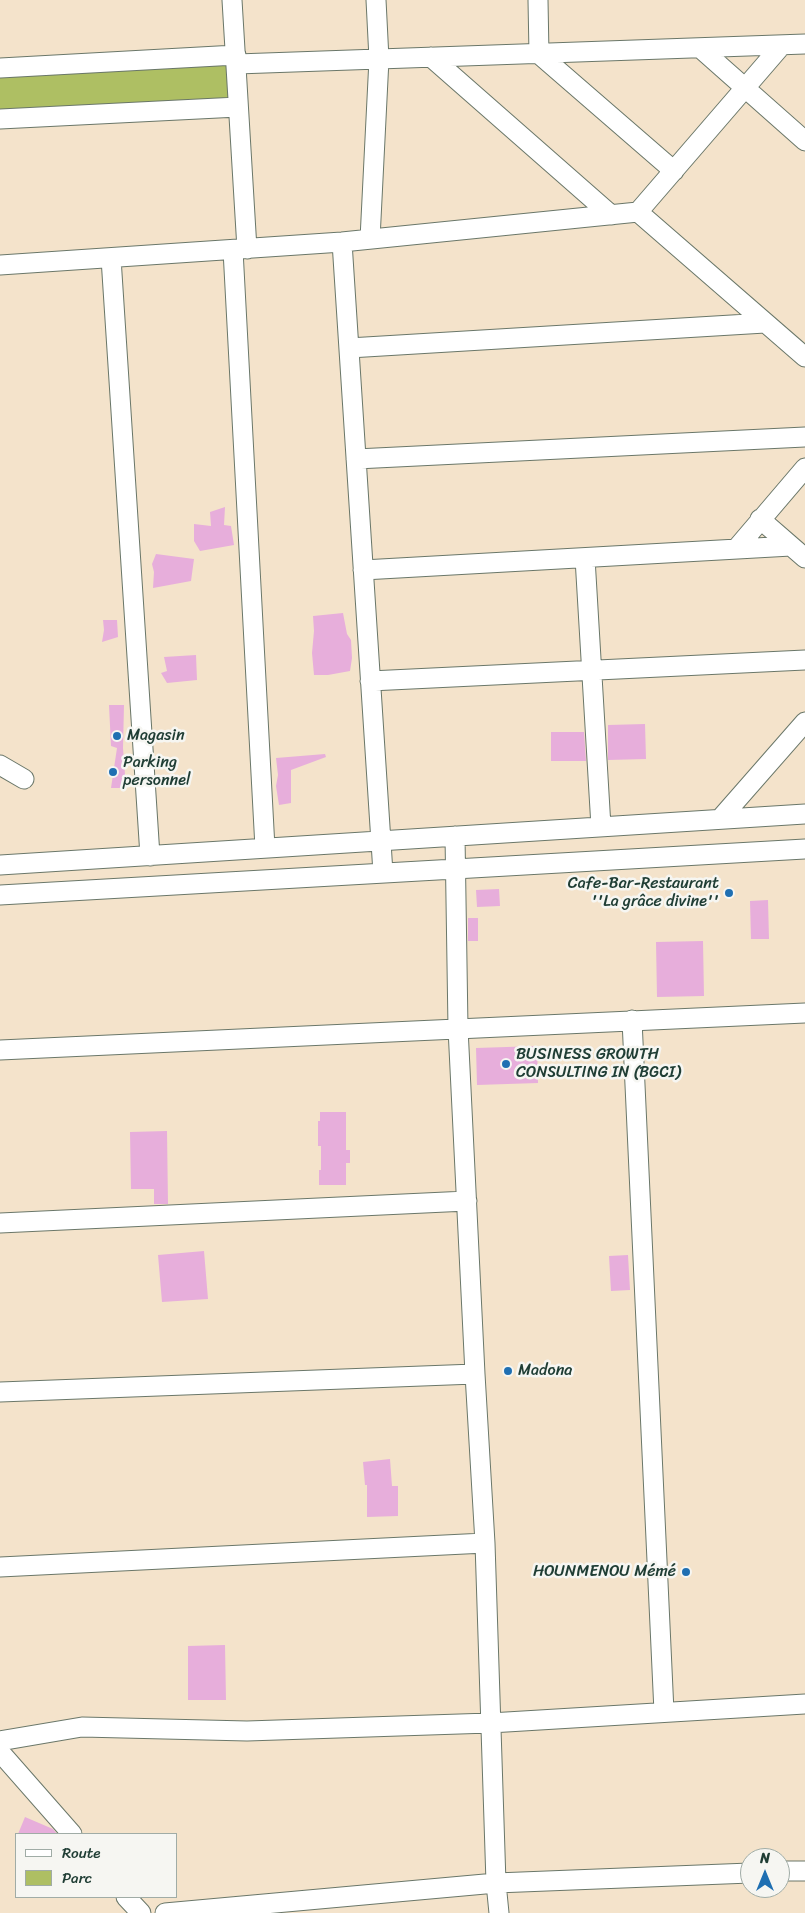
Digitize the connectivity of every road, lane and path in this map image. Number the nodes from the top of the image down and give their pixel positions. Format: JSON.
{"nodes":[{"id":1,"x":232,"y":0,"type":"edge"},
{"id":2,"x":376,"y":0,"type":"edge"},
{"id":3,"x":538,"y":0,"type":"edge"},
{"id":4,"x":805,"y":44,"type":"edge"},
{"id":5,"x":782,"y":45,"type":"junction"},
{"id":6,"x":700,"y":48,"type":"junction"},
{"id":7,"x":539,"y":54,"type":"junction"},
{"id":8,"x":431,"y":58,"type":"junction"},
{"id":9,"x":237,"y":59,"type":"junction"},
{"id":10,"x":379,"y":59,"type":"junction"},
{"id":11,"x":0,"y":68,"type":"edge"},
{"id":12,"x":745,"y":88,"type":"junction"},
{"id":13,"x":238,"y":107,"type":"junction"},
{"id":14,"x":0,"y":120,"type":"edge"},
{"id":15,"x":805,"y":141,"type":"edge"},
{"id":16,"x":674,"y":171,"type":"junction"},
{"id":17,"x":638,"y":212,"type":"junction"},
{"id":18,"x":611,"y":216,"type":"junction"},
{"id":19,"x":370,"y":239,"type":"junction"},
{"id":20,"x":342,"y":242,"type":"junction"},
{"id":21,"x":240,"y":250,"type":"junction"},
{"id":22,"x":111,"y":258,"type":"junction"},
{"id":23,"x":0,"y":265,"type":"edge"},
{"id":24,"x":765,"y":323,"type":"junction"},
{"id":25,"x":349,"y":348,"type":"junction"},
{"id":26,"x":805,"y":357,"type":"edge"},
{"id":27,"x":805,"y":437,"type":"edge"},
{"id":28,"x":356,"y":459,"type":"junction"},
{"id":29,"x":805,"y":468,"type":"edge"},
{"id":30,"x":760,"y":519,"type":"junction"},
{"id":31,"x":736,"y":549,"type":"junction"},
{"id":32,"x":798,"y":552,"type":"edge"},
{"id":33,"x":586,"y":558,"type":"junction"},
{"id":34,"x":363,"y":570,"type":"junction"},
{"id":35,"x":805,"y":660,"type":"edge"},
{"id":36,"x":592,"y":670,"type":"junction"},
{"id":37,"x":370,"y":681,"type":"junction"},
{"id":38,"x":805,"y":722,"type":"edge"},
{"id":39,"x":0,"y":766,"type":"edge"},
{"id":40,"x":24,"y":779,"type":"dead end"},
{"id":41,"x":805,"y":814,"type":"edge"},
{"id":42,"x":720,"y":819,"type":"junction"},
{"id":43,"x":601,"y":827,"type":"junction"},
{"id":44,"x":455,"y":836,"type":"junction"},
{"id":45,"x":381,"y":841,"type":"junction"},
{"id":46,"x":265,"y":848,"type":"junction"},
{"id":47,"x":805,"y":849,"type":"edge"},
{"id":48,"x":150,"y":856,"type":"junction"},
{"id":49,"x":0,"y":865,"type":"edge"},
{"id":50,"x":456,"y":869,"type":"junction"},
{"id":51,"x":383,"y":873,"type":"junction"},
{"id":52,"x":0,"y":895,"type":"edge"},
{"id":53,"x":805,"y":1013,"type":"edge"},
{"id":54,"x":805,"y":1019,"type":"edge"},
{"id":55,"x":632,"y":1020,"type":"junction"},
{"id":56,"x":458,"y":1028,"type":"junction"},
{"id":57,"x":0,"y":1050,"type":"edge"},
{"id":58,"x":467,"y":1201,"type":"junction"},
{"id":59,"x":0,"y":1223,"type":"edge"},
{"id":60,"x":475,"y":1374,"type":"junction"},
{"id":61,"x":0,"y":1392,"type":"edge"},
{"id":62,"x":485,"y":1543,"type":"junction"},
{"id":63,"x":0,"y":1567,"type":"edge"},
{"id":64,"x":805,"y":1704,"type":"edge"},
{"id":65,"x":664,"y":1712,"type":"junction"},
{"id":66,"x":490,"y":1723,"type":"junction"},
{"id":67,"x":0,"y":1742,"type":"edge"},
{"id":68,"x":0,"y":1752,"type":"edge"},
{"id":69,"x":71,"y":1833,"type":"edge"},
{"id":70,"x":805,"y":1870,"type":"edge"},
{"id":71,"x":790,"y":1871,"type":"edge"},
{"id":72,"x":740,"y":1872,"type":"edge"},
{"id":73,"x":496,"y":1883,"type":"junction"},
{"id":74,"x":127,"y":1898,"type":"edge"},
{"id":75,"x":141,"y":1913,"type":"edge"},
{"id":76,"x":165,"y":1913,"type":"edge"},
{"id":77,"x":499,"y":1913,"type":"edge"}],
"edges":[{"from":1,"to":9,"type":"street"},
{"from":2,"to":10,"type":"street"},
{"from":3,"to":7,"type":"street"},
{"from":4,"to":5,"type":"street"},
{"from":5,"to":6,"type":"street"},
{"from":5,"to":12,"type":"street"},
{"from":6,"to":7,"type":"street"},
{"from":6,"to":12,"type":"street"},
{"from":7,"to":8,"type":"street"},
{"from":7,"to":16,"type":"street"},
{"from":8,"to":10,"type":"street"},
{"from":8,"to":18,"type":"street"},
{"from":9,"to":10,"type":"street"},
{"from":9,"to":11,"type":"street"},
{"from":9,"to":13,"type":"street"},
{"from":10,"to":19,"type":"street"},
{"from":12,"to":15,"type":"street"},
{"from":12,"to":16,"type":"street"},
{"from":13,"to":14,"type":"street"},
{"from":13,"to":21,"type":"street"},
{"from":16,"to":17,"type":"street"},
{"from":17,"to":18,"type":"street"},
{"from":17,"to":24,"type":"street"},
{"from":18,"to":19,"type":"street"},
{"from":19,"to":20,"type":"street"},
{"from":20,"to":21,"type":"street"},
{"from":20,"to":25,"type":"street"},
{"from":21,"to":22,"type":"street"},
{"from":21,"to":46,"type":"street"},
{"from":22,"to":23,"type":"street"},
{"from":22,"to":48,"type":"street"},
{"from":24,"to":25,"type":"street"},
{"from":24,"to":26,"type":"street"},
{"from":25,"to":28,"type":"street"},
{"from":27,"to":28,"type":"street"},
{"from":28,"to":34,"type":"street"},
{"from":29,"to":30,"type":"street"},
{"from":30,"to":31,"type":"street"},
{"from":30,"to":32,"type":"street"},
{"from":31,"to":32,"type":"street"},
{"from":31,"to":33,"type":"street"},
{"from":33,"to":34,"type":"street"},
{"from":33,"to":36,"type":"street"},
{"from":34,"to":37,"type":"street"},
{"from":35,"to":36,"type":"street"},
{"from":36,"to":37,"type":"street"},
{"from":36,"to":43,"type":"street"},
{"from":37,"to":45,"type":"street"},
{"from":38,"to":42,"type":"street"},
{"from":39,"to":40,"type":"street"},
{"from":41,"to":42,"type":"street"},
{"from":42,"to":43,"type":"street"},
{"from":43,"to":44,"type":"street"},
{"from":44,"to":45,"type":"street"},
{"from":44,"to":50,"type":"street"},
{"from":45,"to":46,"type":"street"},
{"from":45,"to":51,"type":"street"},
{"from":46,"to":48,"type":"street"},
{"from":47,"to":50,"type":"street"},
{"from":48,"to":49,"type":"street"},
{"from":50,"to":51,"type":"street"},
{"from":50,"to":56,"type":"street"},
{"from":51,"to":52,"type":"street"},
{"from":53,"to":54,"type":"street"},
{"from":53,"to":55,"type":"street"},
{"from":55,"to":56,"type":"street"},
{"from":55,"to":65,"type":"street"},
{"from":56,"to":57,"type":"street"},
{"from":56,"to":58,"type":"street"},
{"from":58,"to":59,"type":"street"},
{"from":58,"to":60,"type":"street"},
{"from":60,"to":61,"type":"street"},
{"from":60,"to":62,"type":"street"},
{"from":62,"to":63,"type":"street"},
{"from":62,"to":66,"type":"street"},
{"from":64,"to":65,"type":"street"},
{"from":65,"to":66,"type":"street"},
{"from":66,"to":67,"type":"street"},
{"from":66,"to":73,"type":"street"},
{"from":68,"to":69,"type":"street"},
{"from":70,"to":71,"type":"street"},
{"from":72,"to":73,"type":"street"},
{"from":73,"to":76,"type":"street"},
{"from":73,"to":77,"type":"street"},
{"from":74,"to":75,"type":"street"}]}
